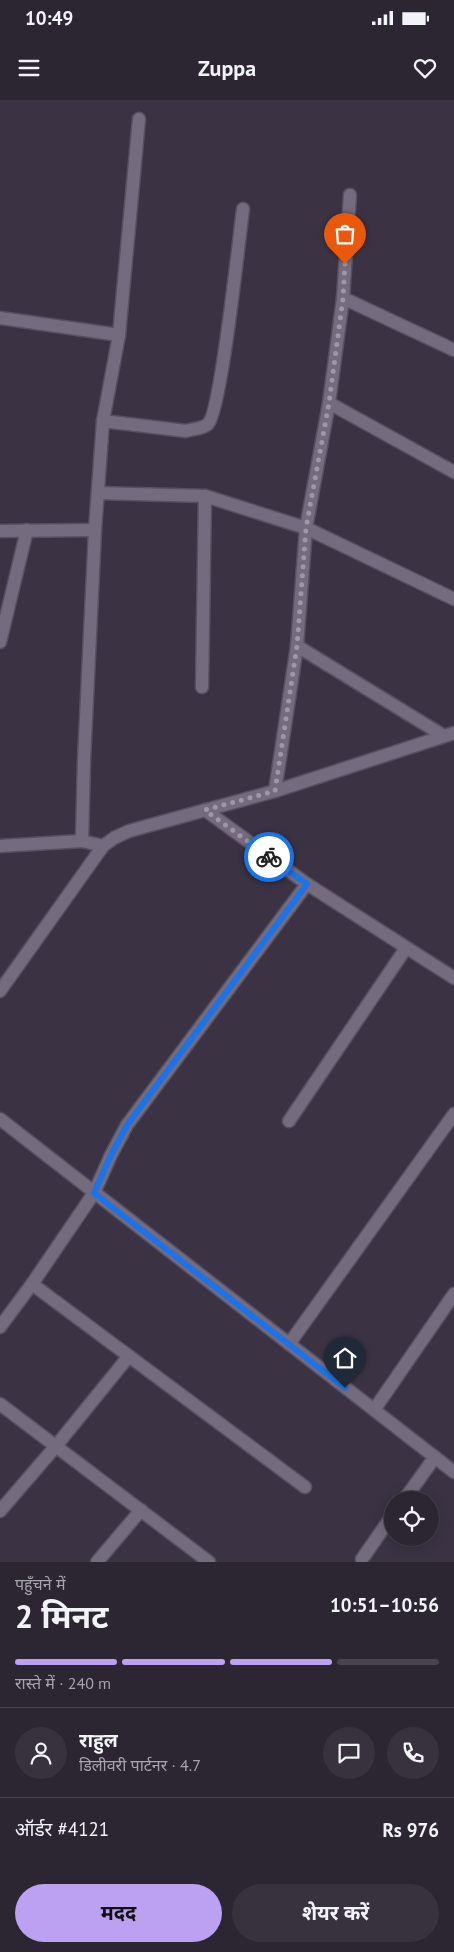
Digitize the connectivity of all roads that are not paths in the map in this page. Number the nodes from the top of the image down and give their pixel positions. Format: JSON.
{"nodes":[{"id":1,"x":140,"y":119,"type":"dead end"},
{"id":2,"x":350,"y":195,"type":"dead end"},
{"id":3,"x":243,"y":209,"type":"dead end"},
{"id":4,"x":343,"y":298,"type":"junction"},
{"id":5,"x":0,"y":318,"type":"edge"},
{"id":6,"x":119,"y":335,"type":"junction"},
{"id":7,"x":454,"y":350,"type":"edge"},
{"id":8,"x":329,"y":403,"type":"junction"},
{"id":9,"x":104,"y":421,"type":"junction"},
{"id":10,"x":454,"y":472,"type":"edge"},
{"id":11,"x":98,"y":493,"type":"junction"},
{"id":12,"x":205,"y":496,"type":"junction"},
{"id":13,"x":306,"y":528,"type":"junction"},
{"id":14,"x":27,"y":530,"type":"junction"},
{"id":15,"x":95,"y":530,"type":"junction"},
{"id":16,"x":0,"y":531,"type":"edge"},
{"id":17,"x":454,"y":599,"type":"edge"},
{"id":18,"x":0,"y":642,"type":"edge"},
{"id":19,"x":297,"y":646,"type":"junction"},
{"id":20,"x":202,"y":687,"type":"dead end"},
{"id":21,"x":449,"y":735,"type":"edge"},
{"id":22,"x":275,"y":791,"type":"junction"},
{"id":23,"x":205,"y":810,"type":"junction"},
{"id":24,"x":82,"y":841,"type":"junction"},
{"id":25,"x":0,"y":846,"type":"edge"},
{"id":26,"x":103,"y":846,"type":"junction"},
{"id":27,"x":307,"y":884,"type":"junction"},
{"id":28,"x":406,"y":948,"type":"junction"},
{"id":29,"x":454,"y":978,"type":"edge"},
{"id":30,"x":0,"y":991,"type":"edge"},
{"id":31,"x":454,"y":1114,"type":"edge"},
{"id":32,"x":0,"y":1118,"type":"edge"},
{"id":33,"x":289,"y":1121,"type":"dead end"},
{"id":34,"x":94,"y":1193,"type":"junction"},
{"id":35,"x":32,"y":1284,"type":"junction"},
{"id":36,"x":454,"y":1294,"type":"edge"},
{"id":37,"x":0,"y":1327,"type":"edge"},
{"id":38,"x":289,"y":1344,"type":"junction"},
{"id":39,"x":129,"y":1356,"type":"junction"},
{"id":40,"x":0,"y":1404,"type":"edge"},
{"id":41,"x":374,"y":1410,"type":"junction"},
{"id":42,"x":56,"y":1446,"type":"junction"},
{"id":43,"x":435,"y":1457,"type":"junction"},
{"id":44,"x":454,"y":1472,"type":"edge"},
{"id":45,"x":306,"y":1486,"type":"dead end"},
{"id":46,"x":410,"y":1491,"type":"edge"},
{"id":47,"x":141,"y":1510,"type":"junction"},
{"id":48,"x":0,"y":1511,"type":"edge"},
{"id":49,"x":384,"y":1527,"type":"edge"},
{"id":50,"x":362,"y":1559,"type":"dead end"},
{"id":51,"x":97,"y":1562,"type":"edge"},
{"id":52,"x":209,"y":1562,"type":"edge"}],
"edges":[{"from":1,"to":6,"type":"street"},
{"from":2,"to":4,"type":"street"},
{"from":3,"to":9,"type":"street"},
{"from":4,"to":7,"type":"street"},
{"from":4,"to":8,"type":"street"},
{"from":5,"to":6,"type":"street"},
{"from":6,"to":9,"type":"street"},
{"from":8,"to":10,"type":"street"},
{"from":8,"to":13,"type":"street"},
{"from":9,"to":11,"type":"street"},
{"from":11,"to":12,"type":"street"},
{"from":11,"to":15,"type":"street"},
{"from":12,"to":13,"type":"street"},
{"from":12,"to":20,"type":"street"},
{"from":13,"to":17,"type":"street"},
{"from":13,"to":19,"type":"street"},
{"from":14,"to":15,"type":"street"},
{"from":14,"to":16,"type":"street"},
{"from":14,"to":18,"type":"street"},
{"from":15,"to":24,"type":"street"},
{"from":19,"to":21,"type":"street"},
{"from":19,"to":22,"type":"street"},
{"from":21,"to":22,"type":"street"},
{"from":22,"to":23,"type":"street"},
{"from":23,"to":26,"type":"street"},
{"from":23,"to":27,"type":"street"},
{"from":24,"to":25,"type":"street"},
{"from":24,"to":26,"type":"street"},
{"from":26,"to":30,"type":"street"},
{"from":27,"to":28,"type":"street"},
{"from":27,"to":34,"type":"street"},
{"from":28,"to":29,"type":"street"},
{"from":28,"to":33,"type":"street"},
{"from":31,"to":38,"type":"street"},
{"from":32,"to":34,"type":"street"},
{"from":34,"to":35,"type":"street"},
{"from":34,"to":38,"type":"street"},
{"from":35,"to":37,"type":"street"},
{"from":35,"to":39,"type":"street"},
{"from":36,"to":41,"type":"street"},
{"from":38,"to":41,"type":"street"},
{"from":39,"to":42,"type":"street"},
{"from":39,"to":45,"type":"street"},
{"from":40,"to":42,"type":"street"},
{"from":41,"to":43,"type":"street"},
{"from":42,"to":47,"type":"street"},
{"from":42,"to":48,"type":"street"},
{"from":43,"to":44,"type":"street"},
{"from":43,"to":46,"type":"street"},
{"from":47,"to":51,"type":"street"},
{"from":47,"to":52,"type":"street"},
{"from":49,"to":50,"type":"street"}]}
